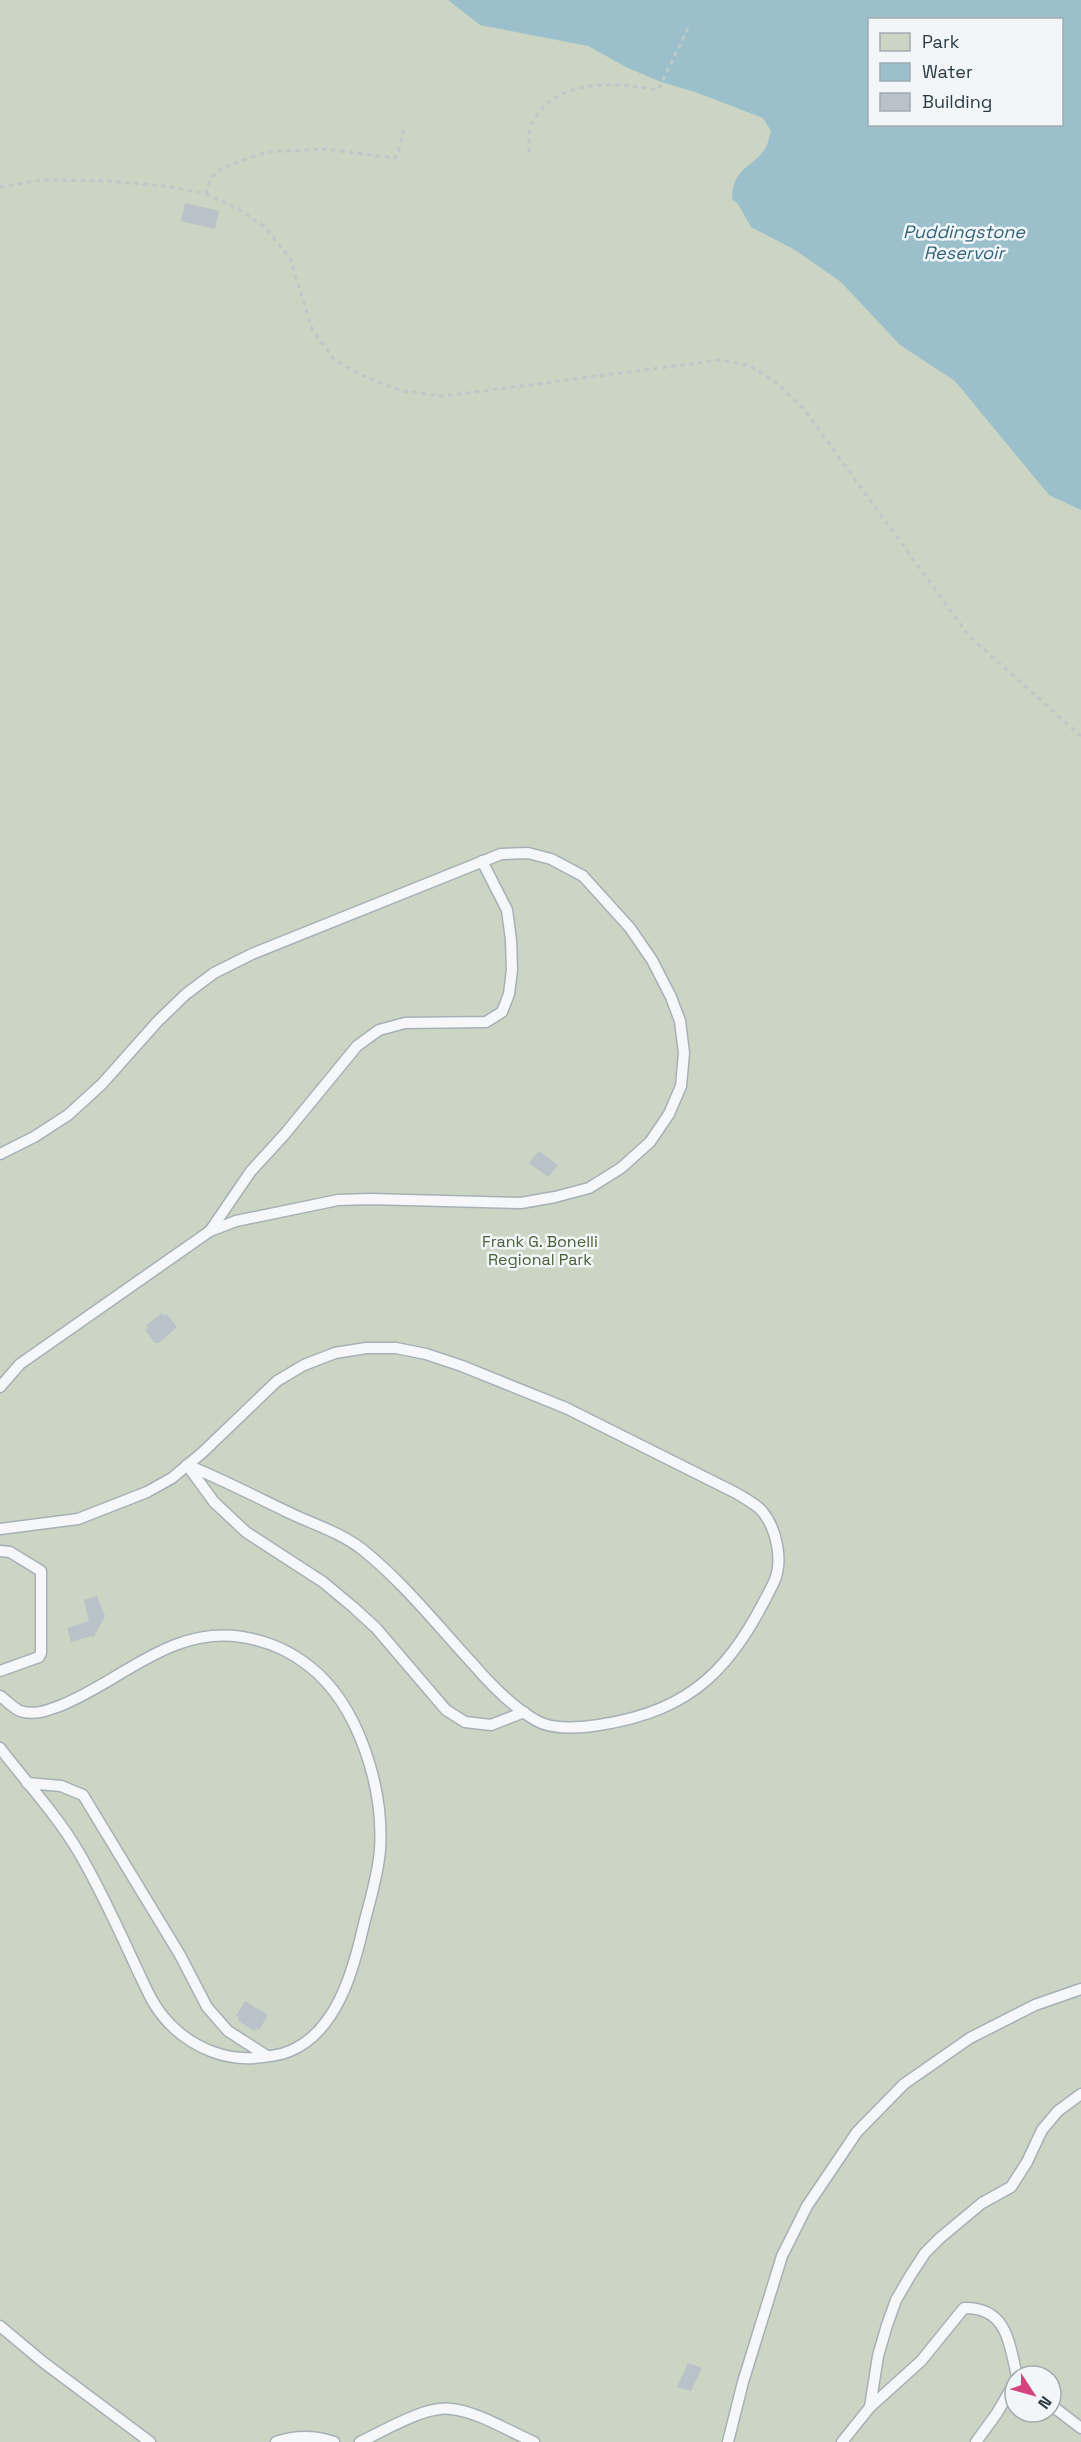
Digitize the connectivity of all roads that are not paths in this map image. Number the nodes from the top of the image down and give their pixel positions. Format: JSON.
{"nodes":[{"id":1,"x":482,"y":861,"type":"junction"},
{"id":2,"x":0,"y":1154,"type":"edge"},
{"id":3,"x":210,"y":1231,"type":"junction"},
{"id":4,"x":0,"y":1387,"type":"edge"},
{"id":5,"x":187,"y":1465,"type":"junction"},
{"id":6,"x":0,"y":1529,"type":"edge"},
{"id":7,"x":0,"y":1551,"type":"edge"},
{"id":8,"x":0,"y":1671,"type":"edge"},
{"id":9,"x":0,"y":1696,"type":"edge"},
{"id":10,"x":524,"y":1712,"type":"junction"},
{"id":11,"x":0,"y":1748,"type":"edge"},
{"id":12,"x":27,"y":1783,"type":"junction"},
{"id":13,"x":1081,"y":1989,"type":"edge"},
{"id":14,"x":267,"y":2056,"type":"junction"},
{"id":15,"x":1081,"y":2094,"type":"edge"},
{"id":16,"x":0,"y":2326,"type":"edge"},
{"id":17,"x":1014,"y":2364,"type":"edge"},
{"id":18,"x":1003,"y":2400,"type":"edge"},
{"id":19,"x":870,"y":2407,"type":"junction"},
{"id":20,"x":1063,"y":2414,"type":"edge"},
{"id":21,"x":1081,"y":2428,"type":"edge"},
{"id":22,"x":150,"y":2442,"type":"edge"},
{"id":23,"x":276,"y":2442,"type":"edge"},
{"id":24,"x":334,"y":2442,"type":"edge"},
{"id":25,"x":360,"y":2442,"type":"edge"},
{"id":26,"x":534,"y":2442,"type":"edge"},
{"id":27,"x":728,"y":2442,"type":"edge"},
{"id":28,"x":842,"y":2442,"type":"edge"},
{"id":29,"x":976,"y":2442,"type":"edge"}],
"edges":[{"from":1,"to":2,"type":"lane"},
{"from":1,"to":3,"type":"lane"},
{"from":1,"to":3,"type":"lane"},
{"from":3,"to":4,"type":"lane"},
{"from":5,"to":6,"type":"lane"},
{"from":5,"to":10,"type":"lane"},
{"from":5,"to":10,"type":"lane"},
{"from":5,"to":10,"type":"lane"},
{"from":7,"to":8,"type":"lane"},
{"from":9,"to":14,"type":"lane"},
{"from":11,"to":12,"type":"lane"},
{"from":12,"to":14,"type":"lane"},
{"from":12,"to":14,"type":"lane"},
{"from":13,"to":27,"type":"lane"},
{"from":15,"to":19,"type":"lane"},
{"from":16,"to":22,"type":"lane"},
{"from":17,"to":19,"type":"lane"},
{"from":18,"to":29,"type":"lane"},
{"from":19,"to":28,"type":"lane"},
{"from":20,"to":21,"type":"lane"},
{"from":23,"to":24,"type":"lane"},
{"from":25,"to":26,"type":"lane"}]}
